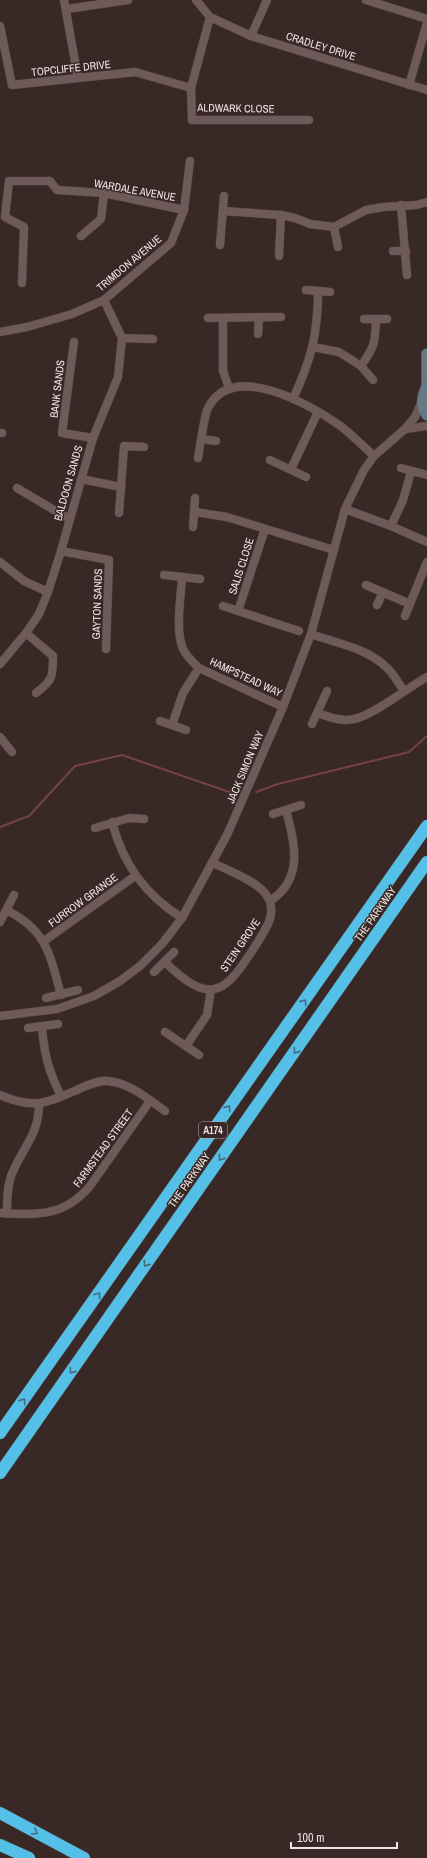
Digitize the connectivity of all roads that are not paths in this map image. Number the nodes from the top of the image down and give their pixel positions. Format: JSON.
{"nodes":[{"id":1,"x":64,"y":0,"type":"edge"},
{"id":2,"x":128,"y":0,"type":"edge"},
{"id":3,"x":196,"y":0,"type":"edge"},
{"id":4,"x":267,"y":0,"type":"edge"},
{"id":5,"x":366,"y":0,"type":"edge"},
{"id":6,"x":67,"y":9,"type":"junction"},
{"id":7,"x":210,"y":17,"type":"junction"},
{"id":8,"x":427,"y":19,"type":"edge"},
{"id":9,"x":427,"y":23,"type":"edge"},
{"id":10,"x":0,"y":26,"type":"edge"},
{"id":11,"x":251,"y":36,"type":"junction"},
{"id":12,"x":78,"y":78,"type":"junction"},
{"id":13,"x":409,"y":85,"type":"junction"},
{"id":14,"x":190,"y":88,"type":"junction"},
{"id":15,"x":427,"y":90,"type":"edge"},
{"id":16,"x":309,"y":120,"type":"dead end"},
{"id":17,"x":190,"y":162,"type":"dead end"},
{"id":18,"x":104,"y":193,"type":"junction"},
{"id":19,"x":224,"y":196,"type":"dead end"},
{"id":20,"x":427,"y":202,"type":"edge"},
{"id":21,"x":401,"y":205,"type":"junction"},
{"id":22,"x":184,"y":210,"type":"junction"},
{"id":23,"x":223,"y":211,"type":"junction"},
{"id":24,"x":281,"y":215,"type":"junction"},
{"id":25,"x":334,"y":227,"type":"junction"},
{"id":26,"x":81,"y":236,"type":"dead end"},
{"id":27,"x":220,"y":245,"type":"dead end"},
{"id":28,"x":338,"y":247,"type":"dead end"},
{"id":29,"x":406,"y":251,"type":"junction"},
{"id":30,"x":392,"y":252,"type":"dead end"},
{"id":31,"x":279,"y":256,"type":"dead end"},
{"id":32,"x":407,"y":275,"type":"dead end"},
{"id":33,"x":22,"y":283,"type":"dead end"},
{"id":34,"x":306,"y":290,"type":"dead end"},
{"id":35,"x":318,"y":291,"type":"junction"},
{"id":36,"x":330,"y":292,"type":"dead end"},
{"id":37,"x":104,"y":300,"type":"junction"},
{"id":38,"x":281,"y":317,"type":"dead end"},
{"id":39,"x":208,"y":318,"type":"dead end"},
{"id":40,"x":259,"y":318,"type":"junction"},
{"id":41,"x":387,"y":318,"type":"dead end"},
{"id":42,"x":223,"y":319,"type":"junction"},
{"id":43,"x":364,"y":319,"type":"dead end"},
{"id":44,"x":376,"y":320,"type":"junction"},
{"id":45,"x":0,"y":332,"type":"edge"},
{"id":46,"x":258,"y":334,"type":"dead end"},
{"id":47,"x":122,"y":338,"type":"junction"},
{"id":48,"x":153,"y":339,"type":"dead end"},
{"id":49,"x":74,"y":342,"type":"dead end"},
{"id":50,"x":313,"y":347,"type":"junction"},
{"id":51,"x":427,"y":354,"type":"edge"},
{"id":52,"x":361,"y":366,"type":"junction"},
{"id":53,"x":374,"y":380,"type":"dead end"},
{"id":54,"x":427,"y":387,"type":"edge"},
{"id":55,"x":229,"y":388,"type":"junction"},
{"id":56,"x":293,"y":399,"type":"junction"},
{"id":57,"x":422,"y":401,"type":"junction"},
{"id":58,"x":318,"y":412,"type":"junction"},
{"id":59,"x":427,"y":415,"type":"edge"},
{"id":60,"x":427,"y":426,"type":"edge"},
{"id":61,"x":404,"y":429,"type":"junction"},
{"id":62,"x":92,"y":438,"type":"junction"},
{"id":63,"x":202,"y":439,"type":"junction"},
{"id":64,"x":216,"y":441,"type":"dead end"},
{"id":65,"x":144,"y":447,"type":"dead end"},
{"id":66,"x":374,"y":456,"type":"junction"},
{"id":67,"x":198,"y":458,"type":"dead end"},
{"id":68,"x":270,"y":460,"type":"dead end"},
{"id":69,"x":401,"y":468,"type":"dead end"},
{"id":70,"x":291,"y":469,"type":"junction"},
{"id":71,"x":411,"y":472,"type":"junction"},
{"id":72,"x":427,"y":475,"type":"edge"},
{"id":73,"x":306,"y":477,"type":"dead end"},
{"id":74,"x":81,"y":479,"type":"junction"},
{"id":75,"x":121,"y":487,"type":"junction"},
{"id":76,"x":17,"y":488,"type":"dead end"},
{"id":77,"x":195,"y":498,"type":"dead end"},
{"id":78,"x":345,"y":509,"type":"junction"},
{"id":79,"x":195,"y":512,"type":"junction"},
{"id":80,"x":119,"y":513,"type":"dead end"},
{"id":81,"x":69,"y":519,"type":"junction"},
{"id":82,"x":391,"y":526,"type":"junction"},
{"id":83,"x":193,"y":527,"type":"dead end"},
{"id":84,"x":265,"y":529,"type":"junction"},
{"id":85,"x":427,"y":542,"type":"edge"},
{"id":86,"x":334,"y":550,"type":"junction"},
{"id":87,"x":61,"y":551,"type":"junction"},
{"id":88,"x":0,"y":562,"type":"edge"},
{"id":89,"x":427,"y":562,"type":"edge"},
{"id":90,"x":164,"y":575,"type":"dead end"},
{"id":91,"x":182,"y":577,"type":"junction"},
{"id":92,"x":200,"y":579,"type":"dead end"},
{"id":93,"x":366,"y":585,"type":"dead end"},
{"id":94,"x":48,"y":592,"type":"junction"},
{"id":95,"x":383,"y":592,"type":"junction"},
{"id":96,"x":410,"y":604,"type":"junction"},
{"id":97,"x":377,"y":605,"type":"dead end"},
{"id":98,"x":223,"y":606,"type":"dead end"},
{"id":99,"x":238,"y":611,"type":"junction"},
{"id":100,"x":405,"y":616,"type":"dead end"},
{"id":101,"x":299,"y":631,"type":"dead end"},
{"id":102,"x":26,"y":634,"type":"junction"},
{"id":103,"x":310,"y":634,"type":"junction"},
{"id":104,"x":106,"y":649,"type":"dead end"},
{"id":105,"x":0,"y":664,"type":"edge"},
{"id":106,"x":199,"y":668,"type":"junction"},
{"id":107,"x":427,"y":677,"type":"edge"},
{"id":108,"x":404,"y":690,"type":"junction"},
{"id":109,"x":327,"y":691,"type":"dead end"},
{"id":110,"x":36,"y":693,"type":"dead end"},
{"id":111,"x":284,"y":707,"type":"junction"},
{"id":112,"x":318,"y":713,"type":"junction"},
{"id":113,"x":160,"y":721,"type":"dead end"},
{"id":114,"x":312,"y":724,"type":"dead end"},
{"id":115,"x":172,"y":725,"type":"junction"},
{"id":116,"x":186,"y":730,"type":"dead end"},
{"id":117,"x":0,"y":737,"type":"edge"},
{"id":118,"x":12,"y":752,"type":"dead end"},
{"id":119,"x":302,"y":805,"type":"dead end"},
{"id":120,"x":286,"y":810,"type":"junction"},
{"id":121,"x":273,"y":814,"type":"dead end"},
{"id":122,"x":144,"y":819,"type":"dead end"},
{"id":123,"x":112,"y":822,"type":"junction"},
{"id":124,"x":427,"y":826,"type":"edge"},
{"id":125,"x":95,"y":828,"type":"dead end"},
{"id":126,"x":427,"y":862,"type":"edge"},
{"id":127,"x":213,"y":863,"type":"junction"},
{"id":128,"x":427,"y":874,"type":"edge"},
{"id":129,"x":135,"y":876,"type":"junction"},
{"id":130,"x":14,"y":895,"type":"dead end"},
{"id":131,"x":270,"y":901,"type":"junction"},
{"id":132,"x":6,"y":910,"type":"junction"},
{"id":133,"x":182,"y":918,"type":"junction"},
{"id":134,"x":0,"y":922,"type":"edge"},
{"id":135,"x":44,"y":942,"type":"junction"},
{"id":136,"x":366,"y":950,"type":"junction"},
{"id":137,"x":174,"y":952,"type":"dead end"},
{"id":138,"x":165,"y":962,"type":"junction"},
{"id":139,"x":154,"y":972,"type":"dead end"},
{"id":140,"x":78,"y":990,"type":"dead end"},
{"id":141,"x":212,"y":990,"type":"junction"},
{"id":142,"x":61,"y":995,"type":"junction"},
{"id":143,"x":46,"y":998,"type":"dead end"},
{"id":144,"x":0,"y":1016,"type":"edge"},
{"id":145,"x":58,"y":1024,"type":"dead end"},
{"id":146,"x":42,"y":1027,"type":"junction"},
{"id":147,"x":28,"y":1028,"type":"dead end"},
{"id":148,"x":165,"y":1032,"type":"dead end"},
{"id":149,"x":186,"y":1046,"type":"junction"},
{"id":150,"x":199,"y":1055,"type":"dead end"},
{"id":151,"x":0,"y":1095,"type":"edge"},
{"id":152,"x":61,"y":1096,"type":"junction"},
{"id":153,"x":150,"y":1101,"type":"junction"},
{"id":154,"x":40,"y":1104,"type":"junction"},
{"id":155,"x":165,"y":1111,"type":"dead end"},
{"id":156,"x":3,"y":1214,"type":"edge"},
{"id":157,"x":0,"y":1433,"type":"edge"},
{"id":158,"x":0,"y":1473,"type":"edge"},
{"id":159,"x":0,"y":1814,"type":"edge"},
{"id":160,"x":0,"y":1845,"type":"edge"},
{"id":161,"x":29,"y":1858,"type":"edge"},
{"id":162,"x":84,"y":1858,"type":"edge"}],
"edges":[{"from":1,"to":6,"type":"street"},
{"from":2,"to":6,"type":"street"},
{"from":3,"to":7,"type":"street"},
{"from":4,"to":11,"type":"street"},
{"from":5,"to":8,"type":"street"},
{"from":6,"to":12,"type":"street"},
{"from":7,"to":11,"type":"street","name":"CRADLEY DRIVE"},
{"from":7,"to":14,"type":"street"},
{"from":9,"to":13,"type":"street"},
{"from":10,"to":12,"type":"street","name":"TOPCLIFFE DRIVE"},
{"from":11,"to":13,"type":"street","name":"CRADLEY DRIVE"},
{"from":12,"to":14,"type":"street","name":"TOPCLIFFE DRIVE"},
{"from":13,"to":15,"type":"street","name":"CRADLEY DRIVE"},
{"from":14,"to":16,"type":"street","name":"ALDWARK CLOSE"},
{"from":17,"to":22,"type":"street","name":"TRIMDON AVENUE"},
{"from":18,"to":22,"type":"street","name":"WARDALE AVENUE"},
{"from":18,"to":26,"type":"street"},
{"from":18,"to":33,"type":"street","name":"WARDALE AVENUE"},
{"from":19,"to":23,"type":"street"},
{"from":20,"to":21,"type":"street"},
{"from":21,"to":25,"type":"street"},
{"from":21,"to":29,"type":"street"},
{"from":22,"to":37,"type":"street","name":"TRIMDON AVENUE"},
{"from":23,"to":24,"type":"street"},
{"from":23,"to":27,"type":"street"},
{"from":24,"to":25,"type":"street"},
{"from":24,"to":31,"type":"street"},
{"from":25,"to":28,"type":"street"},
{"from":29,"to":30,"type":"street"},
{"from":29,"to":32,"type":"street"},
{"from":34,"to":35,"type":"street"},
{"from":35,"to":36,"type":"street"},
{"from":35,"to":50,"type":"street"},
{"from":37,"to":45,"type":"street","name":"TRIMDON AVENUE"},
{"from":37,"to":47,"type":"street"},
{"from":38,"to":40,"type":"street"},
{"from":39,"to":42,"type":"street"},
{"from":40,"to":42,"type":"street"},
{"from":40,"to":46,"type":"street"},
{"from":41,"to":44,"type":"street"},
{"from":42,"to":55,"type":"street"},
{"from":43,"to":44,"type":"street"},
{"from":44,"to":52,"type":"street"},
{"from":47,"to":48,"type":"street"},
{"from":47,"to":62,"type":"street","name":"BALDOON SANDS"},
{"from":49,"to":62,"type":"street","name":"BANK SANDS"},
{"from":50,"to":52,"type":"street"},
{"from":50,"to":56,"type":"street"},
{"from":51,"to":54,"type":"main road"},
{"from":52,"to":53,"type":"street"},
{"from":54,"to":57,"type":"main road"},
{"from":55,"to":56,"type":"street"},
{"from":55,"to":63,"type":"street"},
{"from":56,"to":58,"type":"street"},
{"from":57,"to":59,"type":"main road"},
{"from":57,"to":61,"type":"street","name":"JACK SIMON WAY"},
{"from":58,"to":66,"type":"street"},
{"from":58,"to":70,"type":"street"},
{"from":60,"to":61,"type":"street"},
{"from":61,"to":66,"type":"street","name":"JACK SIMON WAY"},
{"from":62,"to":74,"type":"street","name":"BALDOON SANDS"},
{"from":63,"to":64,"type":"street"},
{"from":63,"to":67,"type":"street"},
{"from":65,"to":75,"type":"street"},
{"from":66,"to":78,"type":"street","name":"JACK SIMON WAY"},
{"from":68,"to":70,"type":"street"},
{"from":69,"to":71,"type":"street"},
{"from":70,"to":73,"type":"street"},
{"from":71,"to":72,"type":"street"},
{"from":71,"to":82,"type":"street"},
{"from":74,"to":75,"type":"street"},
{"from":74,"to":81,"type":"street","name":"BALDOON SANDS"},
{"from":75,"to":80,"type":"street"},
{"from":76,"to":81,"type":"street"},
{"from":77,"to":79,"type":"street"},
{"from":78,"to":82,"type":"street"},
{"from":78,"to":86,"type":"street","name":"JACK SIMON WAY"},
{"from":79,"to":83,"type":"street"},
{"from":79,"to":84,"type":"street"},
{"from":81,"to":87,"type":"street","name":"BALDOON SANDS"},
{"from":82,"to":85,"type":"street"},
{"from":84,"to":86,"type":"street"},
{"from":84,"to":99,"type":"street","name":"SALIS CLOSE"},
{"from":86,"to":103,"type":"street","name":"JACK SIMON WAY"},
{"from":87,"to":94,"type":"street","name":"BALDOON SANDS"},
{"from":87,"to":104,"type":"street","name":"GAYTON SANDS"},
{"from":88,"to":94,"type":"street"},
{"from":89,"to":96,"type":"street"},
{"from":90,"to":91,"type":"street"},
{"from":91,"to":92,"type":"street"},
{"from":91,"to":106,"type":"street","name":"HAMPSTEAD WAY"},
{"from":93,"to":95,"type":"street"},
{"from":94,"to":102,"type":"street","name":"BALDOON SANDS"},
{"from":95,"to":96,"type":"street"},
{"from":95,"to":97,"type":"street"},
{"from":96,"to":100,"type":"street"},
{"from":98,"to":99,"type":"street","name":"SALIS CLOSE"},
{"from":99,"to":101,"type":"street","name":"SALIS CLOSE"},
{"from":102,"to":105,"type":"street","name":"BALDOON SANDS"},
{"from":102,"to":110,"type":"street"},
{"from":103,"to":108,"type":"street"},
{"from":103,"to":111,"type":"street","name":"JACK SIMON WAY"},
{"from":106,"to":111,"type":"street","name":"HAMPSTEAD WAY"},
{"from":106,"to":115,"type":"street","name":"HAMPSTEAD WAY"},
{"from":107,"to":108,"type":"street"},
{"from":108,"to":112,"type":"street"},
{"from":109,"to":112,"type":"street"},
{"from":111,"to":127,"type":"street","name":"JACK SIMON WAY"},
{"from":112,"to":114,"type":"street"},
{"from":113,"to":115,"type":"street"},
{"from":115,"to":116,"type":"street"},
{"from":117,"to":118,"type":"street"},
{"from":119,"to":120,"type":"street"},
{"from":120,"to":121,"type":"street"},
{"from":120,"to":131,"type":"street"},
{"from":122,"to":123,"type":"street"},
{"from":123,"to":125,"type":"street"},
{"from":123,"to":129,"type":"street","name":"FURROW GRANGE"},
{"from":157,"to":124,"type":"highway","name":"THE PARKWAY","number":"A174","one_way":true},
{"from":126,"to":136,"type":"highway","name":"THE PARKWAY","number":"A174"},
{"from":127,"to":131,"type":"street"},
{"from":127,"to":133,"type":"street","name":"JACK SIMON WAY"},
{"from":128,"to":136,"type":"highway"},
{"from":129,"to":133,"type":"street","name":"FURROW GRANGE"},
{"from":129,"to":135,"type":"street","name":"FURROW GRANGE"},
{"from":130,"to":132,"type":"street"},
{"from":131,"to":141,"type":"street","name":"STEIN GROVE"},
{"from":132,"to":134,"type":"street"},
{"from":132,"to":135,"type":"street","name":"FURROW GRANGE"},
{"from":133,"to":144,"type":"street","name":"JACK SIMON WAY"},
{"from":135,"to":142,"type":"street","name":"FURROW GRANGE"},
{"from":136,"to":158,"type":"highway","name":"THE PARKWAY","number":"A174","one_way":true},
{"from":137,"to":138,"type":"street"},
{"from":138,"to":139,"type":"street"},
{"from":138,"to":141,"type":"street"},
{"from":140,"to":142,"type":"street"},
{"from":141,"to":149,"type":"street"},
{"from":142,"to":143,"type":"street"},
{"from":145,"to":146,"type":"street"},
{"from":146,"to":147,"type":"street"},
{"from":146,"to":152,"type":"street"},
{"from":148,"to":149,"type":"street"},
{"from":149,"to":150,"type":"street"},
{"from":151,"to":154,"type":"street"},
{"from":152,"to":153,"type":"street"},
{"from":152,"to":154,"type":"street"},
{"from":153,"to":155,"type":"street"},
{"from":153,"to":156,"type":"street","name":"FARMSTEAD STREET"},
{"from":154,"to":156,"type":"street"},
{"from":159,"to":162,"type":"highway","one_way":true},
{"from":160,"to":161,"type":"highway"}]}
